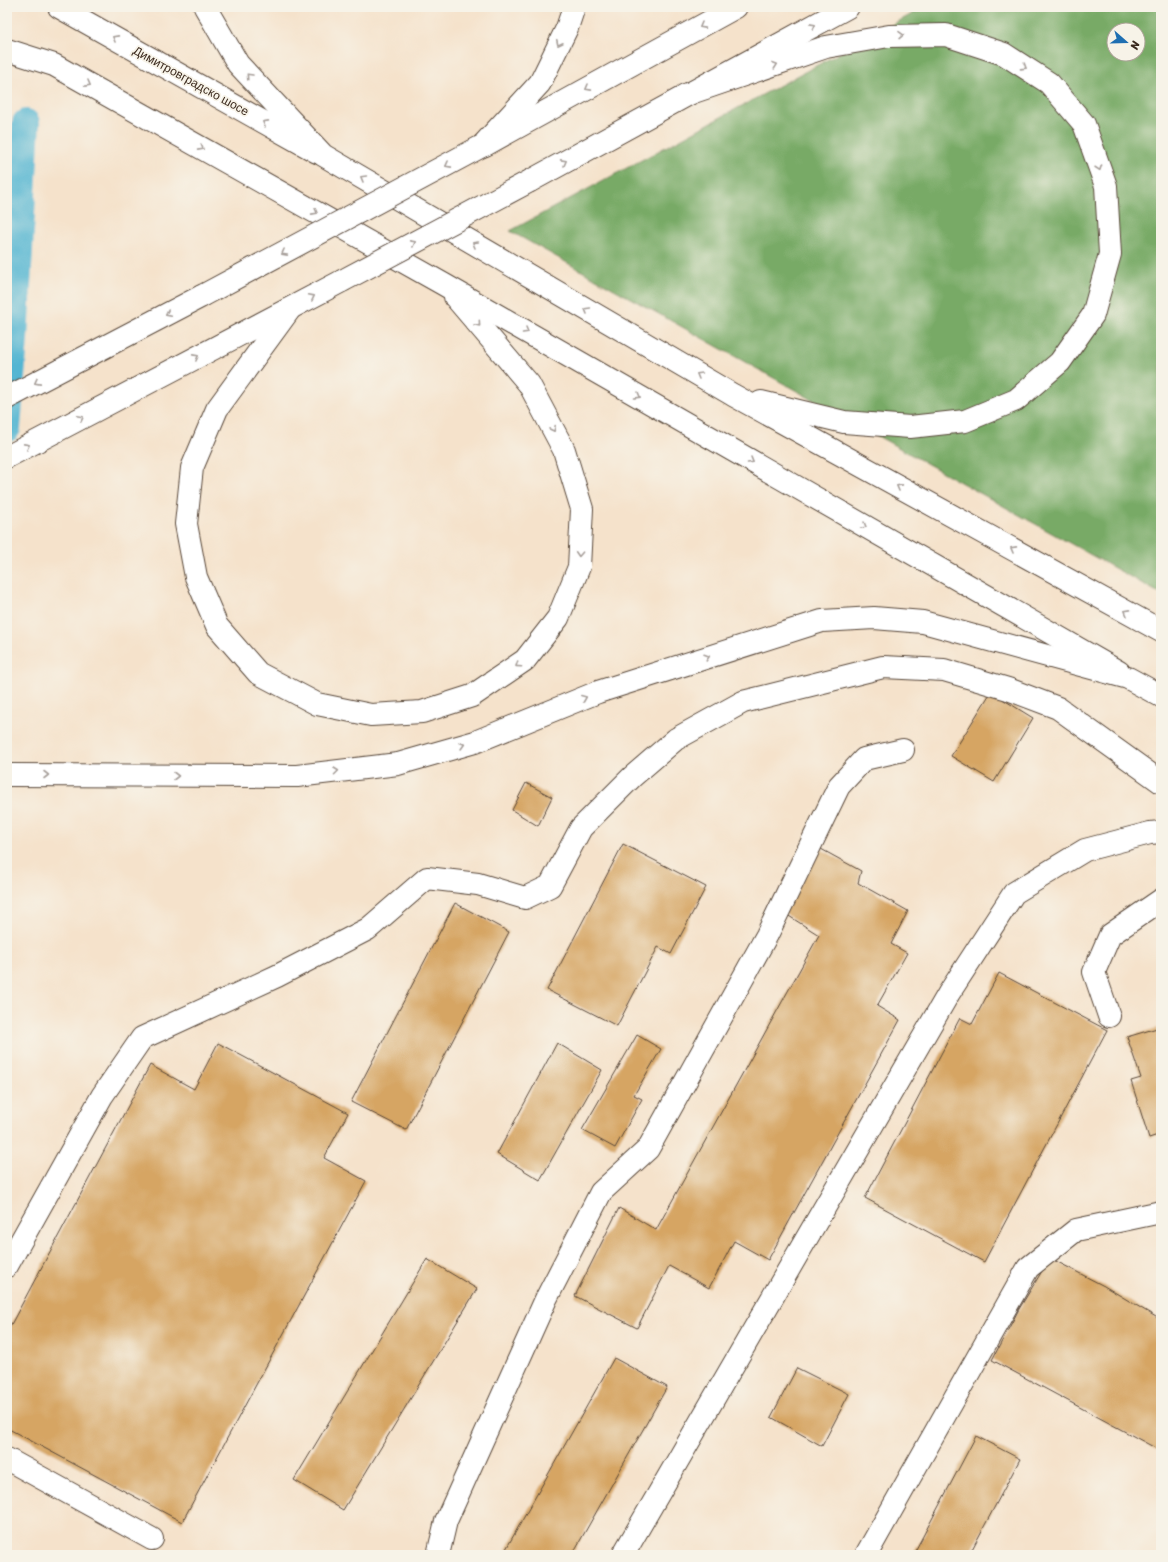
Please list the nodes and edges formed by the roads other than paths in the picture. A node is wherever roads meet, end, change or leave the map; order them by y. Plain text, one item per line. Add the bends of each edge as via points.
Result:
1 (59, 7) edge
2 (205, 7) edge
3 (574, 7) edge
4 (736, 7) edge
5 (848, 7) edge
6 (7, 38) edge
7 (7, 50) edge
8 (54, 65) junction
9 (685, 95) junction
10 (482, 146) junction
11 (323, 155) junction
12 (443, 284) junction
13 (290, 309) junction
14 (733, 395) junction
15 (7, 398) edge
16 (7, 457) edge
17 (1161, 631) edge
18 (1128, 678) junction
19 (1161, 696) edge
20 (903, 750) dead end
21 (7, 775) edge
22 (1161, 782) edge
23 (1161, 832) edge
24 (1161, 900) edge
25 (1109, 1016) dead end
26 (1161, 1212) edge
27 (7, 1266) edge
28 (7, 1459) edge
29 (152, 1539) dead end
30 (438, 1555) edge
31 (623, 1555) edge
32 (866, 1555) edge

11 -> 1 main road, Димитровградско шосе
11 -> 2 main road via 238,64
3 -> 10 main road via 540,83
4 -> 10 main road
9 -> 5 main road
6 - 8 main road
7 - 8 main road
8 -> 12 main road
13 -> 9 main road, bridge
9 -> 14 main road via 826,47 889,36 946,35 1004,54 1049,83 1084,124 1106,186 1110,254 1093,315 1060,362 1016,400 965,421 910,428 844,422
10 -> 15 main road, bridge
14 -> 11 main road, Димитровградско шосе
12 -> 13 main road via 529,384 564,450 582,508 579,567 558,618 525,660 472,696 422,712 372,715 317,704 258,673 216,626 196,577 186,524 192,468 217,409
12 -> 18 main road
16 -> 13 main road
17 -> 14 main road, Димитровградско шосе
18 - 19 main road
21 -> 18 main road via 297,776 398,764 475,742 598,692 822,621 874,618 923,622
20 - 30 main road via 864,759 839,786 767,935 648,1149 601,1192 546,1299 446,1521
22 - 27 main road via 1058,708 1008,689 944,670 883,667 743,702 676,739 632,777 581,828 550,886 525,898 478,884 427,878 368,929 277,976 142,1038 102,1096
23 - 31 main road via 1150,832 1085,850 1014,893 949,992
24 - 25 main road via 1110,935 1094,972
26 - 32 main road via 1076,1230 1028,1268
28 - 29 main road

